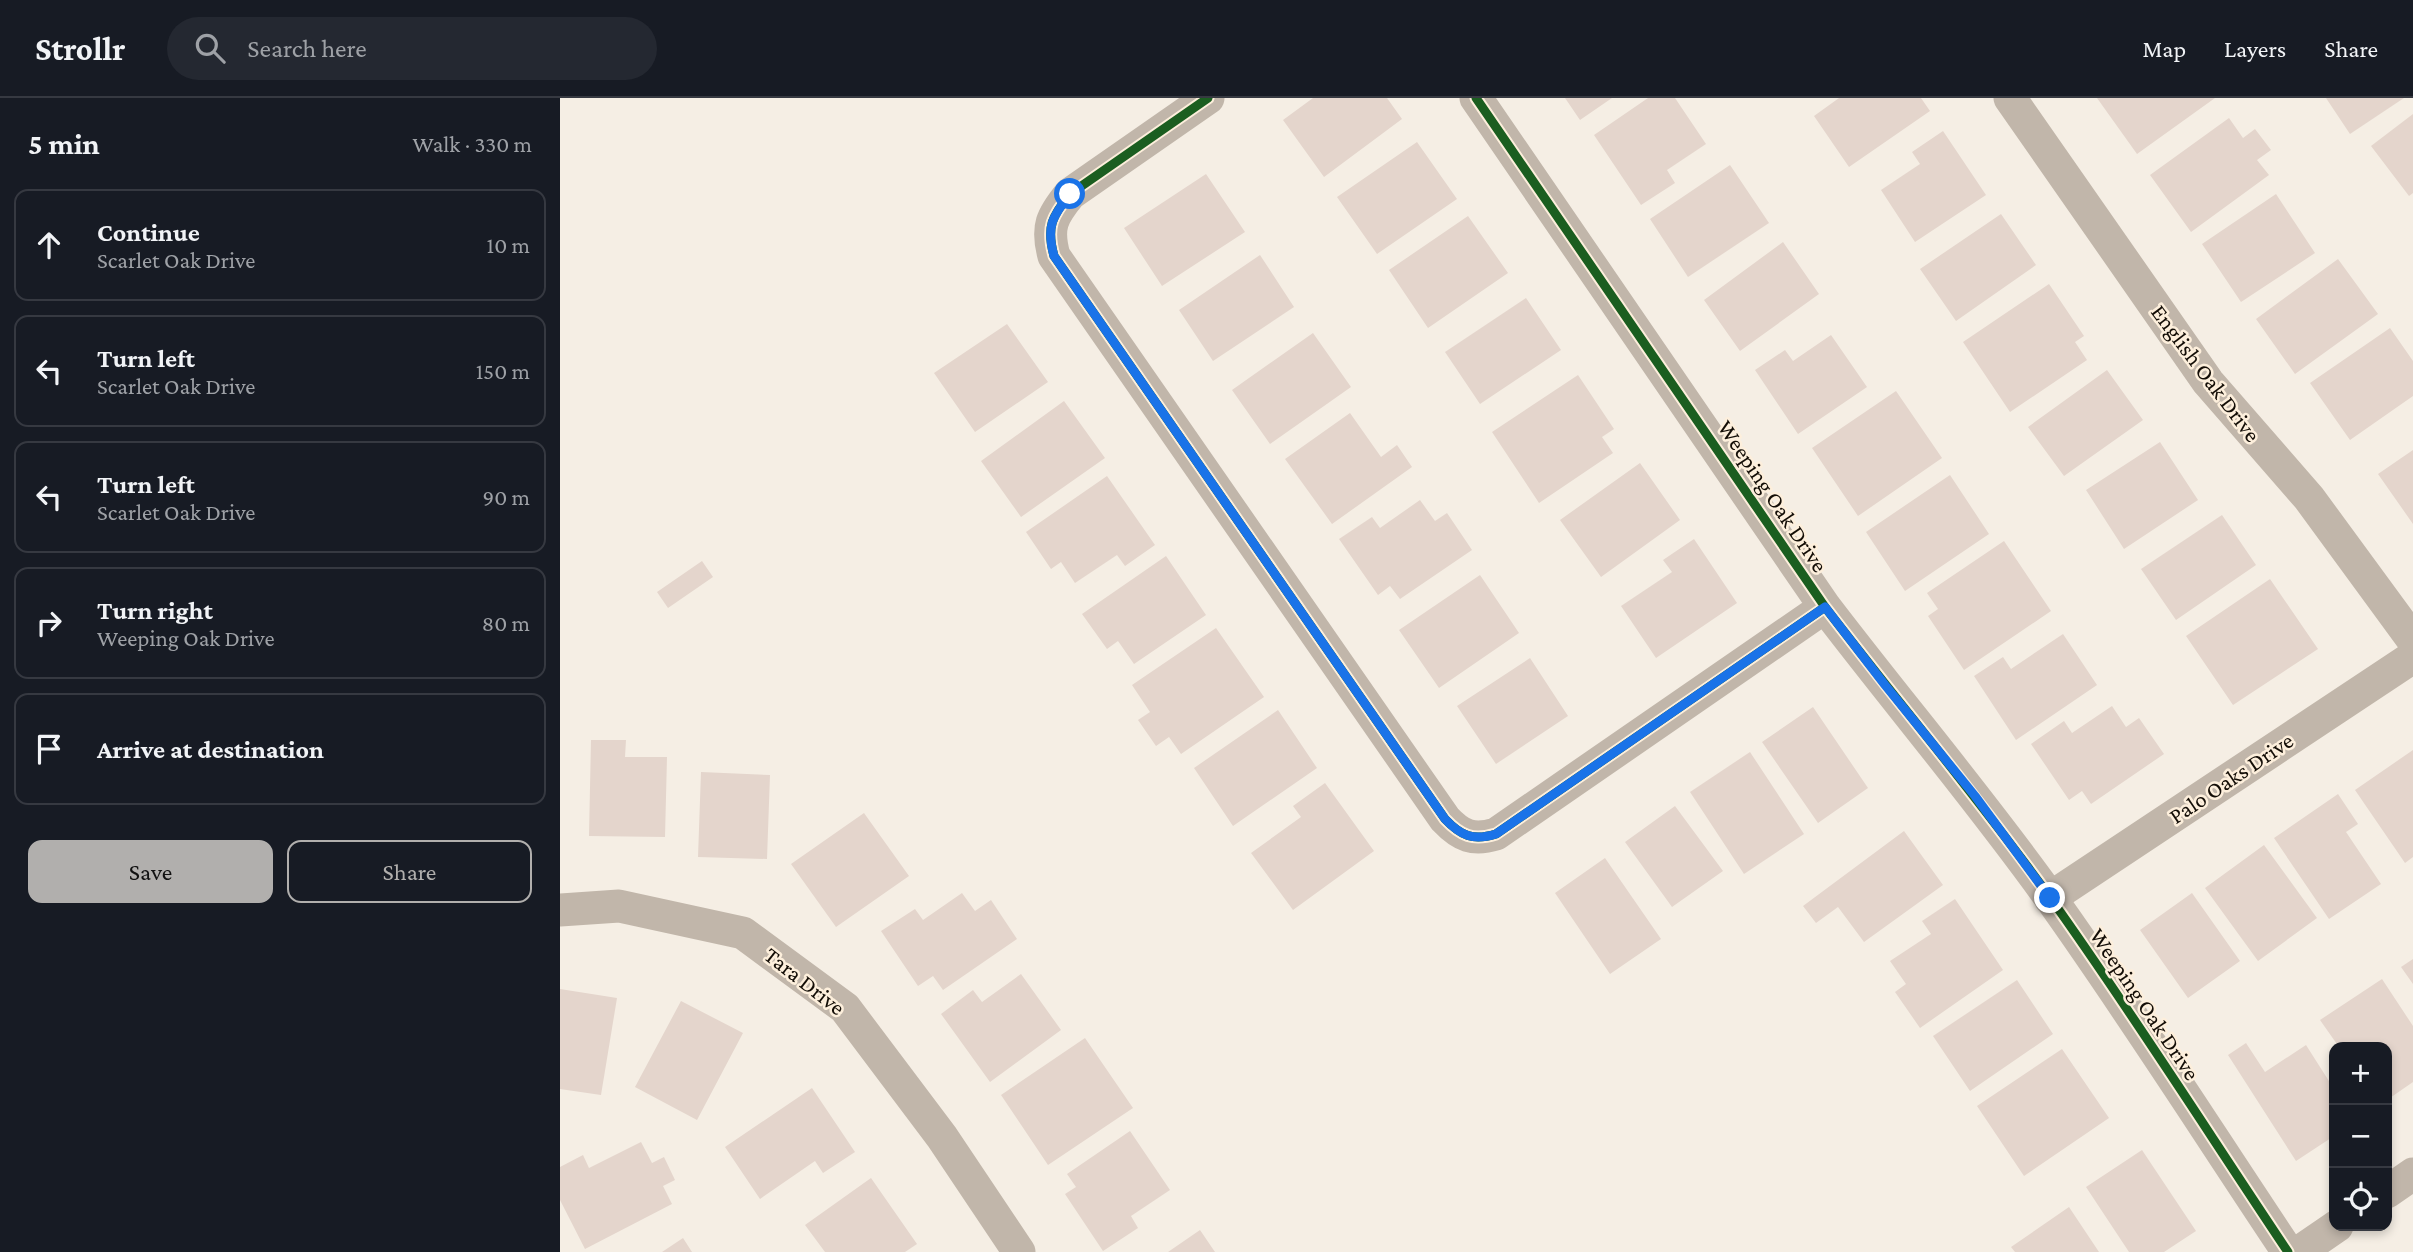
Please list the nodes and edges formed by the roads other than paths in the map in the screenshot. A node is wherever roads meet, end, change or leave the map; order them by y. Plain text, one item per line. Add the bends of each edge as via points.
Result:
1 (1208, 98) edge
2 (1476, 98) edge
3 (2010, 98) edge
4 (1825, 607) junction
5 (2413, 640) edge
6 (2413, 657) edge
7 (2050, 898) junction
8 (560, 910) edge
9 (2413, 1174) edge
10 (2392, 1189) edge
11 (2330, 1231) edge
12 (1019, 1252) edge
13 (2288, 1252) edge
14 (2299, 1252) edge

1 - 4 street via 1070,194 1051,222 1054,256 1457,831 1469,838 1496,834
2 - 4 street, Weeping Oak Drive
3 - 5 street, English Oak Drive via 2208,382 2309,498
4 - 7 street, Weeping Oak Drive
6 - 7 street, Palo Oaks Drive
7 - 13 street, Weeping Oak Drive
8 - 12 street, Tara Drive via 620,906 743,933 845,1008
9 - 10 street
11 - 14 street

